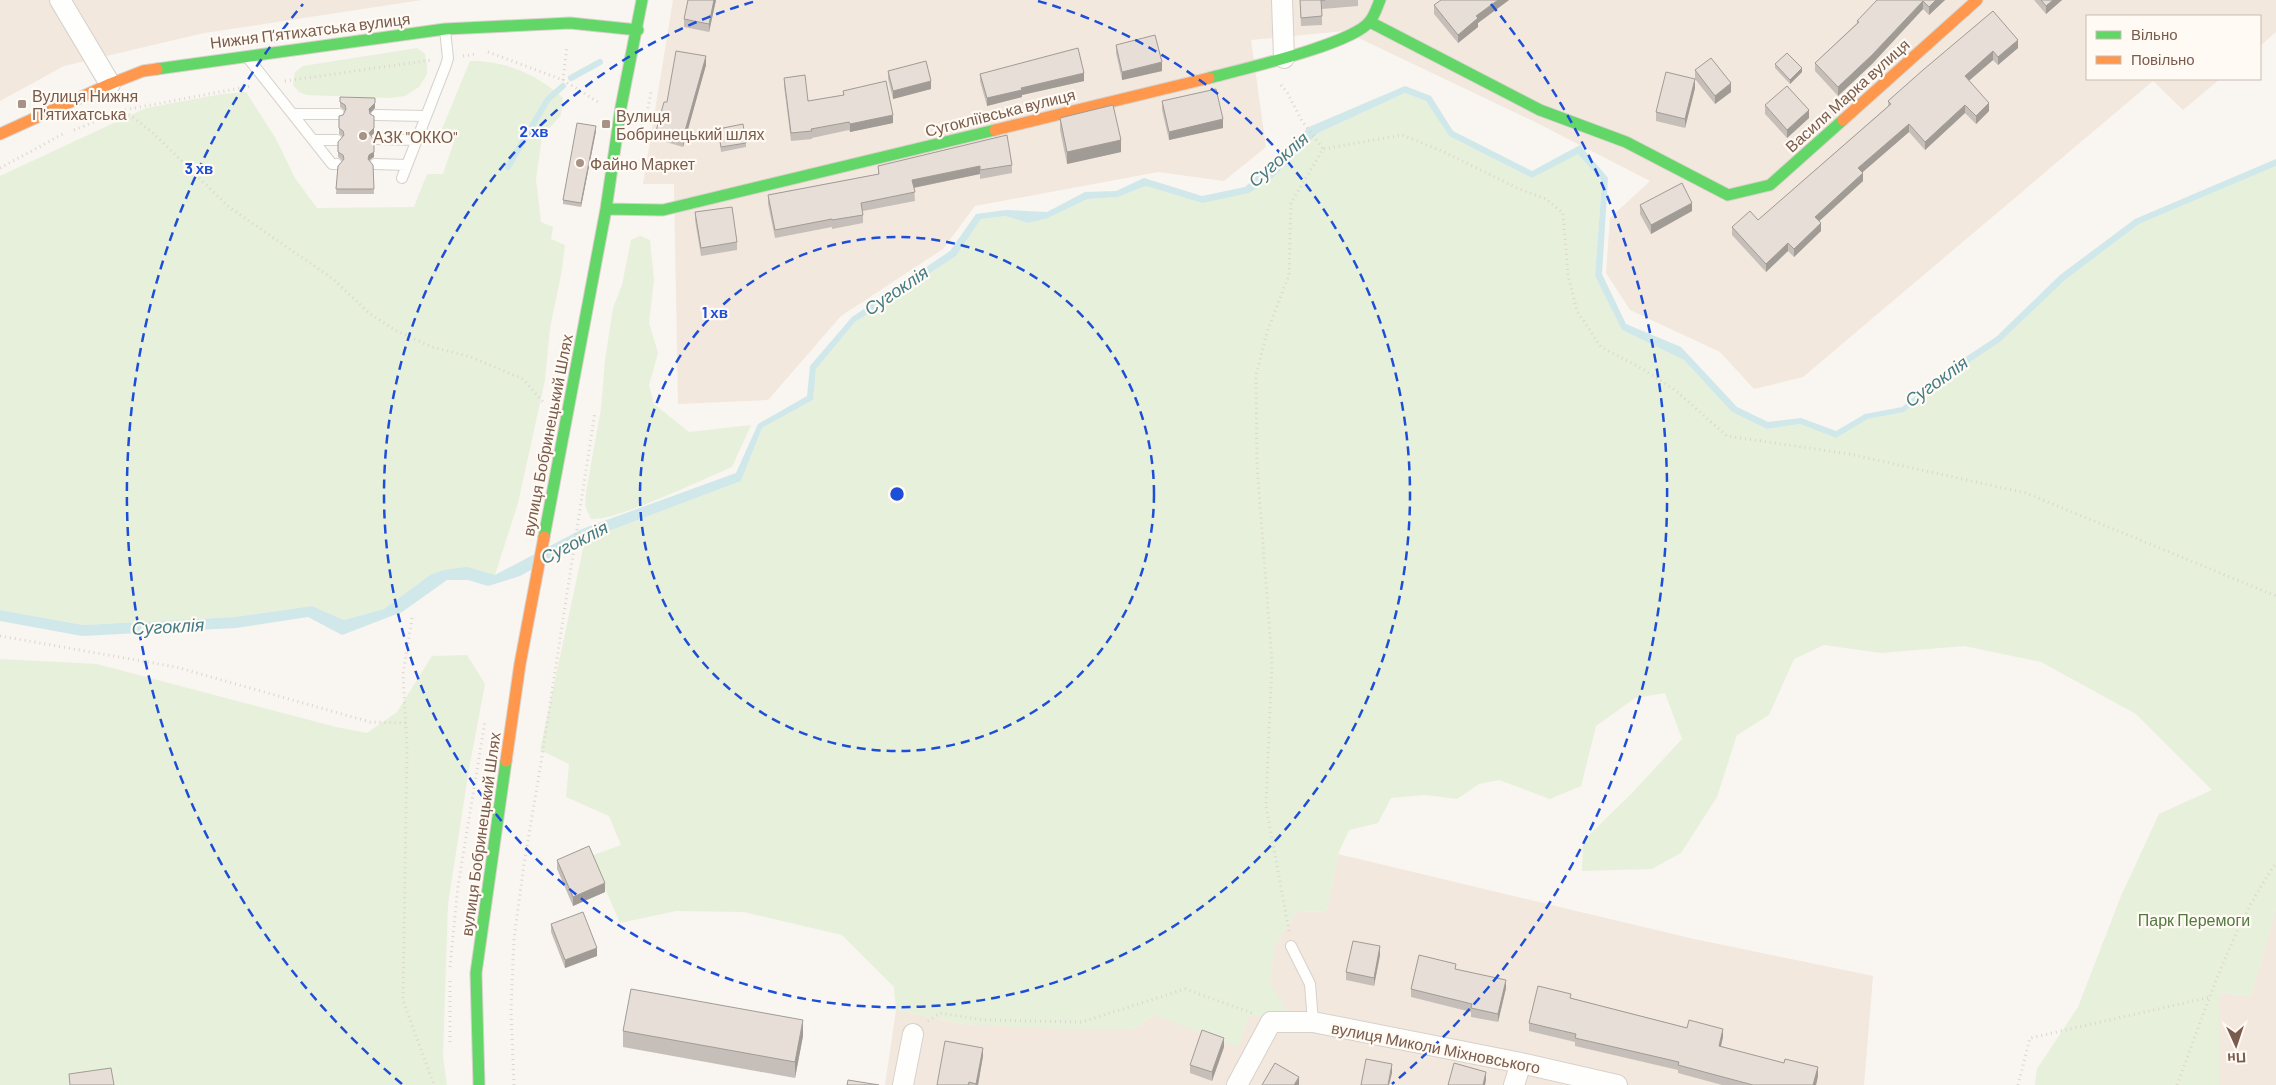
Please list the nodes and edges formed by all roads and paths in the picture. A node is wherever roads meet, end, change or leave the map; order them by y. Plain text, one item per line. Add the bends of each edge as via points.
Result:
1 (60, 0) edge
2 (642, 0) edge
3 (1282, 0) edge
4 (1380, 0) edge
5 (1977, 0) edge
6 (1370, 22) junction
7 (445, 29) junction
8 (638, 30) junction
9 (488, 52) dead end
10 (246, 55) junction
11 (1284, 58) junction
12 (1262, 65) junction
13 (110, 84) junction
14 (604, 105) dead end
15 (293, 114) junction
16 (339, 114) edge
17 (376, 115) edge
18 (425, 116) junction
19 (0, 134) edge
20 (376, 139) edge
21 (313, 140) junction
22 (337, 140) edge
23 (416, 140) junction
24 (1322, 149) junction
25 (336, 164) dead end
26 (374, 164) edge
27 (407, 165) junction
28 (0, 168) edge
29 (402, 178) dead end
30 (606, 209) junction
31 (564, 426) junction
32 (583, 490) dead end
33 (2276, 596) edge
34 (412, 618) dead end
35 (0, 636) edge
36 (406, 722) junction
37 (2276, 863) edge
38 (1291, 946) joint
39 (2211, 997) junction
40 (1271, 1022) junction
41 (1313, 1022) junction
42 (913, 1034) joint
43 (1520, 1062) junction
44 (434, 1085) edge
45 (479, 1085) edge
46 (514, 1085) edge
47 (903, 1085) edge
48 (1237, 1085) edge
49 (1514, 1085) edge
50 (1617, 1085) edge
51 (2018, 1085) edge
52 (2178, 1085) edge

1 - 13 street
2 - 8 street, вулиця Бобринецький Шлях
3 - 11 street
4 - 6 street
5 - 6 street, Василя Марка вулиця via 1770,185 1728,195 1626,142 1540,110
6 - 11 street, Сугокліївська вулиця via 1348,37
7 - 8 street, Нижня Пʼятихатська вулиця via 570,23
7 - 10 street, Нижня Пʼятихатська вулиця
7 - 18 lane via 448,58
8 - 30 street, вулиця Бобринецький Шлях via 621,108
9 - 14 path via 563,80
10 - 13 street, Нижня Пʼятихатська вулиця via 143,71
10 - 15 lane
11 - 12 street, Сугокліївська вулиця
12 - 24 path via 1288,92 1302,121
12 - 30 street, Сугокліївська вулиця via 663,210
13 - 19 street, Нижня Пʼятихатська вулиця
15 - 16 lane
15 - 21 lane
17 - 18 lane
18 - 23 lane
20 - 23 lane
21 - 22 lane
21 - 25 lane via 332,164
23 - 27 lane
24 - 33 path via 1402,135 1442,150 1546,199 1563,213 1568,275 1577,311 1601,347 1675,390 1727,436 1849,454 2026,493
24 - 38 path via 1291,203 1288,275 1267,332 1256,375 1257,465 1272,662 1266,806
26 - 27 lane
27 - 29 lane
28 - 31 path via 68,132 124,110 152,132 229,207 333,279 368,312 395,330 432,347 471,357 523,379
30 - 31 street, вулиця Бобринецький Шлях
31 - 45 street, вулиця Бобринецький Шлях via 520,664 476,973
32 - 46 path via 514,939 511,1009
34 - 36 path via 403,674
35 - 36 path via 176,668 370,722
36 - 44 path via 403,1000
37 - 39 path via 2258,889 2232,940
38 - 41 lane via 1310,984
39 - 51 path via 2030,1038
39 - 52 path
40 - 41 street, вулиця Миколи Міхновського
40 - 42 path via 1185,989 1082,1022 983,1020 940,1013
40 - 48 street
41 - 43 street, вулиця Миколи Міхновського
42 - 47 street
43 - 49 street
43 - 50 street, вулиця Миколи Міхновського

